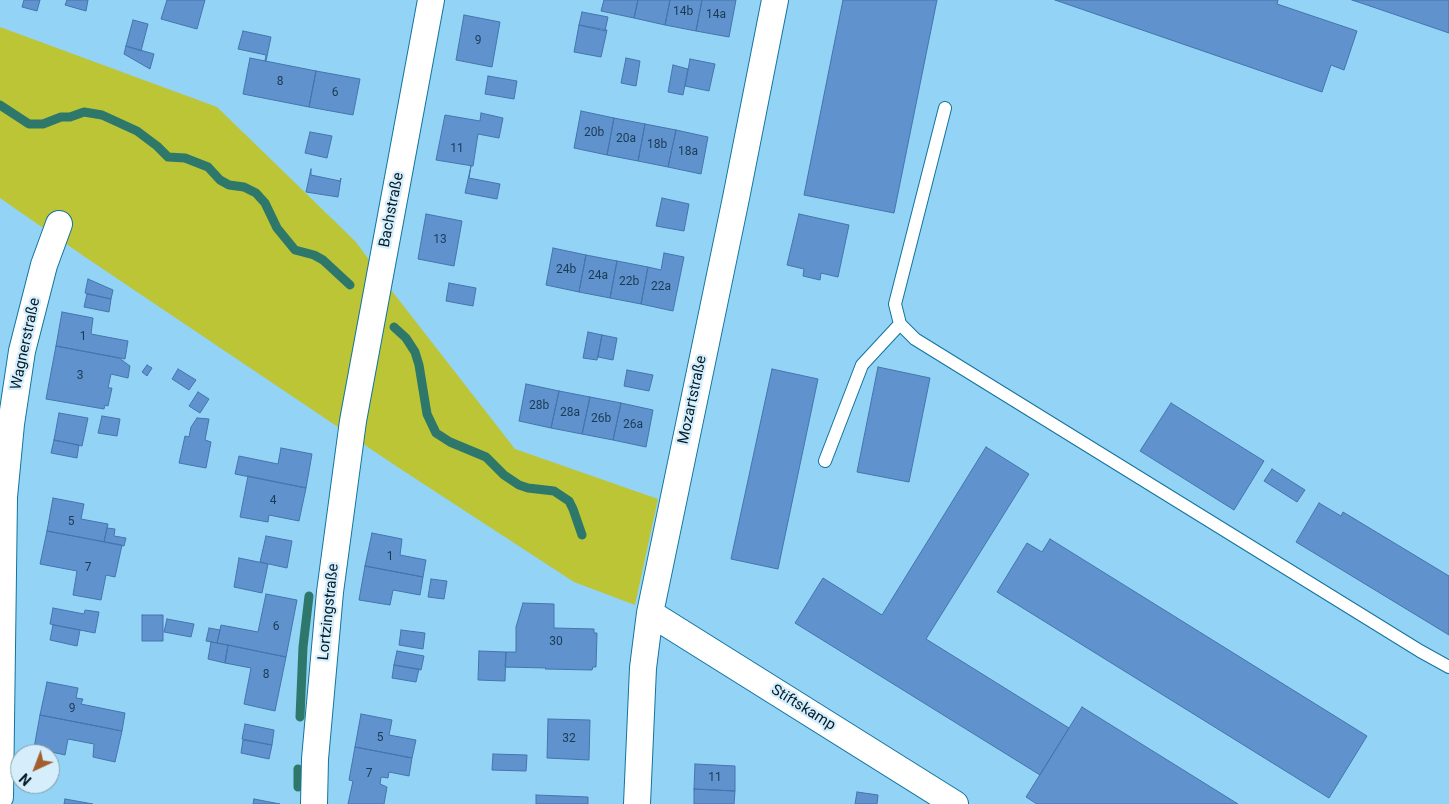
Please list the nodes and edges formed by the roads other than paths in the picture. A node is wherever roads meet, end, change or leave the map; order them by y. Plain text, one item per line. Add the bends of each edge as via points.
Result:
1 (431, 0) edge
2 (775, 0) edge
3 (945, 108) dead end
4 (59, 224) dead end
5 (900, 324) junction
6 (352, 421) joint
7 (825, 461) dead end
8 (650, 613) junction
9 (1449, 667) edge
10 (0, 797) edge
11 (314, 804) edge
12 (637, 804) edge
13 (955, 804) edge

1 - 6 street, Bachstraße
2 - 8 street, Mozartstraße
3 - 5 lane via 895,304
4 - 10 street, Wagnerstraße via 44,265 22,351 11,424 4,497
5 - 7 lane via 862,365
5 - 9 lane via 915,339
6 - 11 street, Lortzingstraße via 330,592 314,759
8 - 12 street, Mozartstraße via 643,668
8 - 13 street, Stiftskamp

